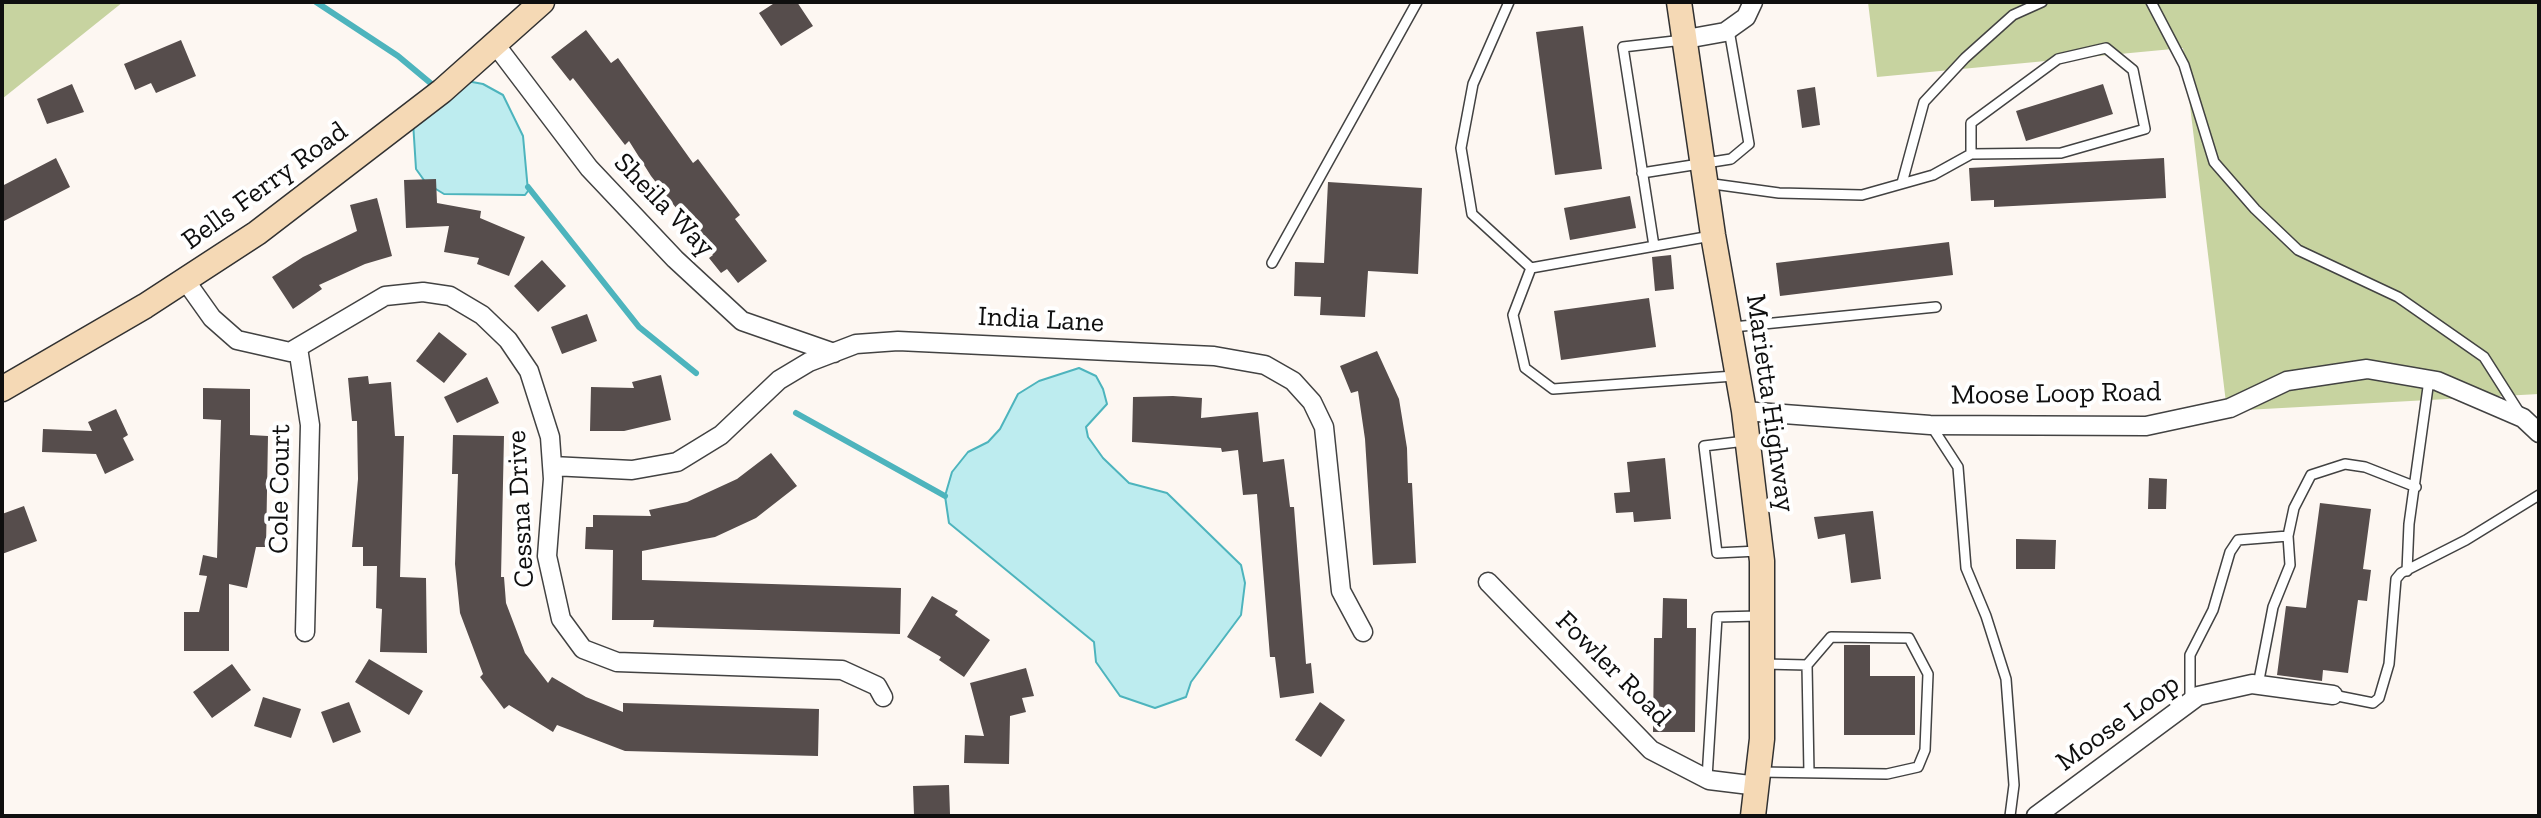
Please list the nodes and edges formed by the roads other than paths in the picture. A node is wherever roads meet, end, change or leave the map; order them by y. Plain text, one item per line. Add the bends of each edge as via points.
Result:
1 (542, 2) edge
2 (1417, 2) edge
3 (1509, 2) edge
4 (1679, 2) edge
5 (1753, 2) edge
6 (2042, 2) edge
7 (2151, 2) edge
8 (1729, 29) junction
9 (1686, 39) junction
10 (495, 44) junction
11 (1971, 154) junction
12 (1642, 173) junction
13 (1705, 174) junction
14 (1902, 183) junction
15 (1713, 235) junction
16 (1654, 246) junction
17 (1272, 263) dead end
18 (1531, 268) junction
19 (185, 280) junction
20 (1936, 307) dead end
21 (1729, 327) junction
22 (298, 348) junction
23 (834, 353) junction
24 (1738, 375) junction
25 (2429, 380) junction
26 (2, 389) edge
27 (1744, 411) junction
28 (2523, 418) junction
29 (1930, 425) junction
30 (2539, 433) edge
31 (1748, 441) junction
32 (552, 466) junction
33 (2416, 487) junction
34 (2539, 495) edge
35 (2288, 536) junction
36 (1761, 551) junction
37 (2407, 571) junction
38 (1488, 582) dead end
39 (1762, 615) junction
40 (305, 632) dead end
41 (1363, 632) dead end
42 (1763, 664) junction
43 (1807, 665) junction
44 (2258, 685) junction
45 (2333, 695) joint
46 (883, 697) dead end
47 (2190, 702) junction
48 (1809, 773) junction
49 (1707, 778) junction
50 (1758, 779) junction
51 (1753, 816) edge
52 (2010, 816) edge
53 (2036, 816) edge

1 - 10 main road, Bells Ferry Road
2 - 17 lane
3 - 18 lane via 1473,84 1461,148 1472,214
4 - 9 main road, Marietta Highway
5 - 8 street via 1746,17
6 - 14 lane via 2013,15 1924,102
7 - 28 lane via 2184,65 2214,162 2255,209 2298,250 2398,297 2484,357
8 - 9 street
8 - 13 lane via 1749,144
9 - 12 lane via 1623,47
9 - 13 main road, Marietta Highway
10 - 19 main road, Bells Ferry Road via 340,171
10 - 23 street, Sheila Way via 589,168 742,321
11 - 11 lane via 2061,153 2145,129 2133,70 2106,48 2058,59 1971,123
11 - 14 lane via 1933,175
12 - 13 lane
12 - 16 lane
13 - 14 lane via 1779,193 1862,195
13 - 15 main road, Marietta Highway
15 - 16 lane
15 - 21 main road, Marietta Highway
16 - 18 lane
18 - 24 lane via 1513,315 1525,368 1553,389
19 - 22 street via 212,318 237,340 264,349
19 - 26 main road, Bells Ferry Road
20 - 21 lane
21 - 24 main road, Marietta Highway
22 - 32 street, Cessna Drive via 385,296 450,296 482,315 529,371 550,437
22 - 40 street, Cole Court via 310,425
23 - 32 street, India Lane via 779,380 721,435 677,462 632,470
23 - 41 street, India Lane via 856,344 898,341 1214,356 1265,365 1293,381 1312,402 1324,427 1341,591
24 - 27 main road, Marietta Highway
25 - 28 street, Moose Loop Road
25 - 29 street, Moose Loop Road via 2367,369 2287,381 2230,408 2146,426
25 - 33 lane
27 - 29 street, Moose Loop Road
27 - 31 main road, Marietta Highway
28 - 30 street, Moose Loop Road
29 - 52 lane via 1958,467 1966,568 2006,679 2014,785
31 - 36 main road, Marietta Highway
31 - 36 lane via 1704,446 1717,553
32 - 46 street, Cessna Drive via 547,556 554,598 561,619 583,649 617,662 842,670 877,686
33 - 35 lane via 2365,467 2324,468 2302,489
33 - 37 lane
34 - 37 lane
35 - 44 lane via 2290,565 2273,607
35 - 47 lane via 2238,540 2230,552 2213,610 2190,655
36 - 39 main road, Marietta Highway
37 - 45 lane via 2396,579 2389,664 2379,698 2373,703
38 - 49 street, Fowler Road via 1651,750
39 - 42 main road, Marietta Highway
39 - 49 lane via 1717,617
42 - 43 lane
42 - 50 main road, Marietta Highway
43 - 48 lane
43 - 48 lane via 1831,637 1899,637 1909,638 1928,674 1925,750 1918,767 1887,774
44 - 45 street, Moose Loop
44 - 47 street, Moose Loop
47 - 53 street, Moose Loop
48 - 50 lane
49 - 50 street, Fowler Road
50 - 51 main road, Marietta Highway

